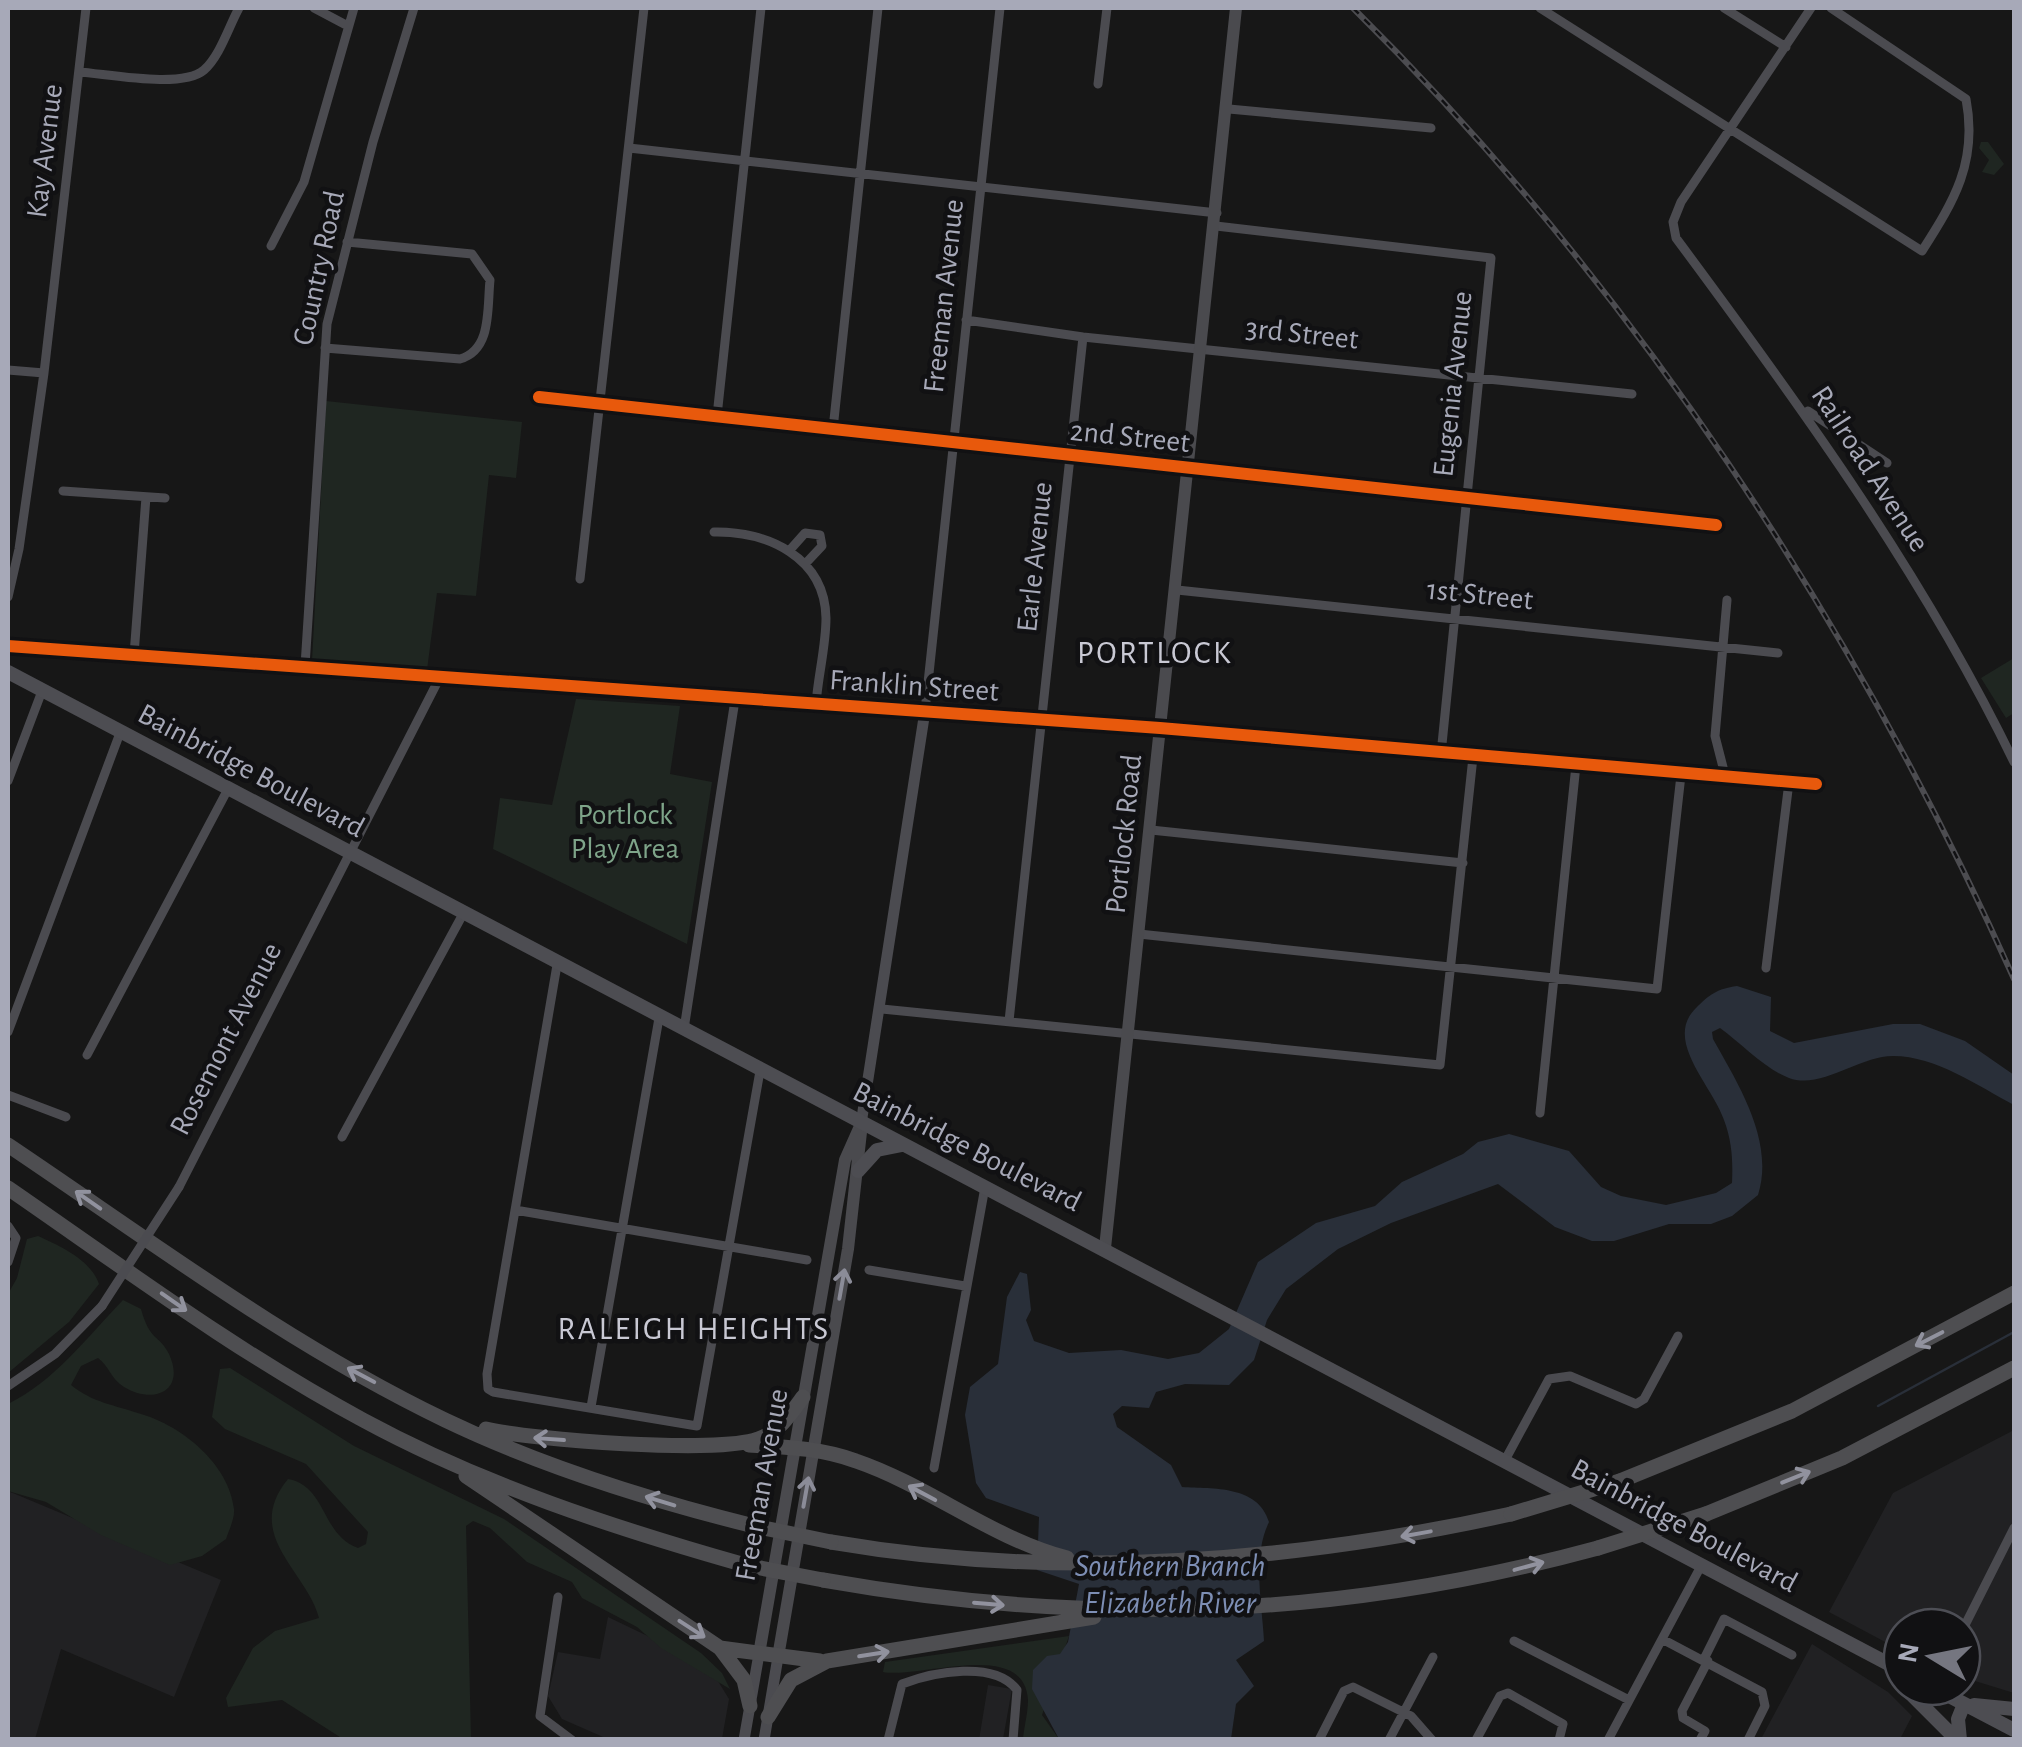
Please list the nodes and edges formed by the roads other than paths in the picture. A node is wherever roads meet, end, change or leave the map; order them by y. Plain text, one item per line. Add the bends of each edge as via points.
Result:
1 (86, 8) edge
2 (239, 8) edge
3 (314, 8) edge
4 (354, 8) edge
5 (414, 8) edge
6 (644, 8) edge
7 (761, 8) edge
8 (878, 8) edge
9 (1000, 8) edge
10 (1107, 8) edge
11 (1236, 8) edge
12 (1540, 8) edge
13 (1724, 8) edge
14 (1811, 8) edge
15 (1831, 8) edge
16 (348, 26) junction
17 (1786, 46) junction
18 (79, 72) junction
19 (1098, 84) dead end
20 (1229, 108) junction
21 (1431, 128) dead end
22 (1731, 129) junction
23 (629, 148) junction
24 (744, 162) junction
25 (859, 174) junction
26 (981, 186) junction
27 (1216, 220) junction
28 (347, 242) junction
29 (271, 246) dead end
30 (966, 320) junction
31 (1083, 337) junction
32 (325, 348) junction
33 (1200, 348) junction
34 (8, 370) edge
35 (44, 373) junction
36 (1479, 378) junction
37 (1632, 394) dead end
38 (539, 397) dead end
39 (600, 404) junction
40 (1802, 407) junction
41 (717, 416) junction
42 (834, 428) junction
43 (952, 442) junction
44 (1071, 456) junction
45 (1887, 462) dead end
46 (1188, 468) junction
47 (63, 490) dead end
48 (146, 497) junction
49 (1466, 497) junction
50 (166, 498) dead end
51 (1716, 525) dead end
52 (714, 532) dead end
53 (789, 551) junction
54 (806, 563) junction
55 (580, 579) dead end
56 (1177, 590) junction
57 (8, 597) edge
58 (1727, 600) dead end
59 (1453, 616) junction
60 (8, 646) edge
61 (1720, 648) junction
62 (1778, 653) dead end
63 (134, 655) junction
64 (305, 666) junction
65 (8, 672) edge
66 (440, 677) junction
67 (42, 691) junction
68 (734, 700) junction
69 (816, 704) junction
70 (925, 711) junction
71 (1042, 719) junction
72 (1160, 728) junction
73 (120, 733) junction
74 (1441, 754) junction
75 (1474, 758) junction
76 (2014, 762) edge
77 (1576, 764) junction
78 (1682, 775) junction
79 (1725, 775) junction
80 (8, 781) edge
81 (1789, 782) junction
82 (1816, 784) dead end
83 (228, 789) junction
84 (1151, 830) junction
85 (347, 853) junction
86 (1463, 863) junction
87 (463, 914) junction
88 (1139, 934) junction
89 (557, 965) junction
90 (1451, 966) junction
91 (1766, 968) dead end
92 (1554, 977) junction
93 (882, 1009) junction
94 (659, 1018) junction
95 (1009, 1021) junction
96 (8, 1032) edge
97 (684, 1032) junction
98 (1128, 1036) junction
99 (87, 1055) dead end
100 (760, 1070) junction
101 (8, 1094) edge
102 (1540, 1113) dead end
103 (66, 1118) dead end
104 (861, 1124) junction
105 (342, 1137) dead end
106 (8, 1145) edge
107 (902, 1146) junction
108 (858, 1171) junction
109 (8, 1188) edge
110 (984, 1188) junction
111 (515, 1210) junction
112 (8, 1226) edge
113 (621, 1227) junction
114 (730, 1244) junction
115 (1105, 1248) junction
116 (807, 1260) dead end
117 (8, 1262) edge
118 (870, 1270) dead end
119 (965, 1286) junction
120 (2014, 1293) edge
121 (1678, 1336) dead end
122 (2014, 1368) edge
123 (8, 1386) edge
124 (802, 1398) junction
125 (590, 1408) junction
126 (433, 1414) junction
127 (737, 1444) junction
128 (794, 1448) junction
129 (814, 1449) junction
130 (438, 1457) junction
131 (1504, 1462) junction
132 (934, 1468) dead end
133 (2014, 1528) edge
134 (1085, 1563) junction
135 (1701, 1566) junction
136 (558, 1597) dead end
137 (1974, 1607) edge
138 (1054, 1616) junction
139 (1662, 1639) junction
140 (1514, 1640) dead end
141 (720, 1648) junction
142 (1864, 1651) junction
143 (758, 1654) junction
144 (1792, 1655) dead end
145 (778, 1657) junction
146 (1433, 1657) dead end
147 (1706, 1660) junction
148 (1882, 1660) edge
149 (826, 1661) junction
150 (1882, 1667) edge
151 (1629, 1700) junction
152 (750, 1706) junction
153 (1982, 1706) edge
154 (1924, 1707) edge
155 (1963, 1707) edge
156 (1970, 1707) edge
157 (2014, 1709) edge
158 (1404, 1713) junction
159 (768, 1717) junction
160 (2014, 1730) edge
161 (572, 1740) edge
162 (744, 1740) edge
163 (764, 1740) edge
164 (888, 1740) edge
165 (1014, 1740) edge
166 (1318, 1740) edge
167 (1389, 1740) edge
168 (1432, 1740) edge
169 (1476, 1740) edge
170 (1559, 1740) edge
171 (1608, 1740) edge
172 (1700, 1740) edge
173 (1748, 1740) edge
174 (1958, 1740) edge

1 - 18 street, Kay Avenue
2 - 18 street via 208,66 192,76
3 - 16 street
4 - 16 street
5 - 28 street, Country Road
6 - 23 street
7 - 24 street
8 - 25 street
9 - 26 street, Freeman Avenue
10 - 19 street
11 - 20 main road, Portlock Road
12 - 22 street
13 - 17 street
14 - 17 street
15 - 22 street via 1966,100 1962,187 1922,251
16 - 29 street via 304,182
17 - 22 street
18 - 35 street, Kay Avenue
20 - 21 street
20 - 27 main road, Portlock Road
22 - 40 street, Railroad Avenue via 1676,213 1676,238
23 - 24 street
23 - 39 street
24 - 25 street
24 - 41 street
25 - 26 street
25 - 42 street
26 - 27 street
26 - 30 street, Freeman Avenue
27 - 33 main road, Portlock Road
27 - 36 street, Eugenia Avenue via 1491,258
28 - 32 street, Country Road
28 - 32 street via 472,254 490,280 484,341 460,360
30 - 31 street, 3rd Street
30 - 43 street, Freeman Avenue
31 - 33 street, 3rd Street
31 - 44 street, Earle Avenue
32 - 64 street, Country Road
33 - 36 street, 3rd Street
33 - 46 main road, Portlock Road
34 - 35 street
35 - 57 street, Kay Avenue
36 - 37 street, 3rd Street
36 - 49 street, Eugenia Avenue
38 - 39 street, 2nd Street
39 - 41 street, 2nd Street
39 - 55 street
40 - 45 street
40 - 76 street, Railroad Avenue via 1978,688
41 - 42 street, 2nd Street
42 - 43 street, 2nd Street
43 - 44 street, 2nd Street
43 - 70 street, Freeman Avenue
44 - 46 street, 2nd Street
44 - 71 street, Earle Avenue
46 - 49 street, 2nd Street
46 - 56 main road, Portlock Road
47 - 48 street
48 - 50 street
48 - 63 street
49 - 51 street, 2nd Street
49 - 59 street, Eugenia Avenue
52 - 53 street via 746,534
53 - 54 street
53 - 54 street via 804,533 820,535 822,546
54 - 69 street via 821,590 826,620
56 - 59 street, 1st Street
56 - 72 main road, Portlock Road
58 - 61 street
59 - 61 street, 1st Street
59 - 74 street, Eugenia Avenue
60 - 63 street, Franklin Street
61 - 62 street, 1st Street
61 - 79 street via 1716,736
63 - 64 street, Franklin Street
64 - 66 street, Franklin Street
65 - 67 main road, Bainbridge Boulevard
66 - 68 street, Franklin Street
66 - 85 street, Rosemont Avenue
67 - 73 main road, Bainbridge Boulevard
67 - 80 street
68 - 69 street, Franklin Street
68 - 97 street
69 - 70 street, Franklin Street
70 - 71 street, Franklin Street
70 - 93 street, Freeman Avenue
71 - 72 street, Franklin Street
71 - 95 street, Earle Avenue
72 - 74 street, Franklin Street
72 - 84 main road, Portlock Road
73 - 83 main road, Bainbridge Boulevard
73 - 96 street
74 - 75 street, Franklin Street
75 - 77 street, Franklin Street
75 - 86 street
77 - 78 street, Franklin Street
77 - 92 street
78 - 79 street, Franklin Street
78 - 92 street via 1657,988
79 - 81 street, Franklin Street
81 - 82 street, Franklin Street
81 - 91 street
83 - 85 main road, Bainbridge Boulevard
83 - 99 street
84 - 86 street
84 - 88 main road, Portlock Road
85 - 87 main road, Bainbridge Boulevard
85 - 123 street, Rosemont Avenue, bridge via 180,1187 102,1306 55,1354
86 - 90 street
87 - 89 main road, Bainbridge Boulevard
87 - 105 street
88 - 90 street
88 - 98 main road, Portlock Road
89 - 94 main road, Bainbridge Boulevard
89 - 111 street
90 - 92 street
90 - 98 street via 1440,1066
92 - 102 street
93 - 95 street
93 - 104 street, Freeman Avenue
94 - 97 main road, Bainbridge Boulevard
94 - 113 street
95 - 98 street
97 - 100 main road, Bainbridge Boulevard
98 - 115 main road, Portlock Road
100 - 104 main road, Bainbridge Boulevard
100 - 114 street
101 - 103 street
104 - 107 main road, Bainbridge Boulevard
104 - 108 main road, Freeman Avenue
104 - 124 main road, Freeman Avenue via 845,1160
126 -> 106 highway via 209,1285
107 - 108 main road via 877,1150
107 - 110 main road, Bainbridge Boulevard
129 -> 108 main road, Freeman Avenue
109 -> 130 highway via 274,1370
110 - 115 main road, Bainbridge Boulevard
110 - 119 street
111 - 113 street
111 - 125 street via 488,1388
112 - 117 street via 16,1238
113 - 114 street
113 - 125 street
114 - 116 street
114 - 125 street via 697,1426
115 - 131 main road, Bainbridge Boulevard
118 - 119 street
119 - 132 street
120 -> 134 highway, bridge via 1792,1411 1620,1481 1512,1514 1283,1553
121 - 131 street via 1636,1404 1570,1376 1549,1379
138 -> 122 highway, bridge via 1287,1606 1460,1583 1598,1548 1706,1514 1842,1458
124 - 127 highway via 779,1427
124 - 128 main road, Freeman Avenue
127 -> 126 highway via 541,1439
134 -> 126 highway, bridge via 906,1554 754,1526 603,1482
127 - 128 highway
128 - 129 highway
128 - 143 main road, Freeman Avenue
134 -> 129 highway via 1022,1543 881,1471
145 -> 129 main road, Freeman Avenue
130 -> 138 highway, bridge via 600,1520 745,1565
130 -> 141 highway
131 - 135 main road, Bainbridge Boulevard
133 - 137 street
135 - 139 street
135 - 142 main road, Bainbridge Boulevard
136 - 161 street via 540,1716
149 -> 138 highway
139 - 147 street
139 - 151 street
140 - 151 street
141 - 143 highway
141 - 152 highway via 744,1680
142 - 148 main road, Bainbridge Boulevard
142 - 150 main road
143 - 145 highway
143 - 152 street, Freeman Avenue
144 - 147 street via 1724,1620
145 - 149 highway
145 - 159 street, Freeman Avenue
146 - 158 street
147 - 172 street via 1682,1711 1705,1731
147 - 173 street via 1762,1692 1766,1706
149 - 159 highway via 791,1680
151 - 171 street
152 - 162 street, Freeman Avenue
153 - 157 main road
154 - 174 main road
155 - 174 main road
156 - 160 main road
158 - 166 street via 1353,1687 1344,1691
158 - 167 street
158 - 168 street
159 - 163 street, Freeman Avenue
164 - 165 street via 902,1684 985,1672 1018,1690
169 - 170 street via 1500,1696 1508,1694 1560,1722

